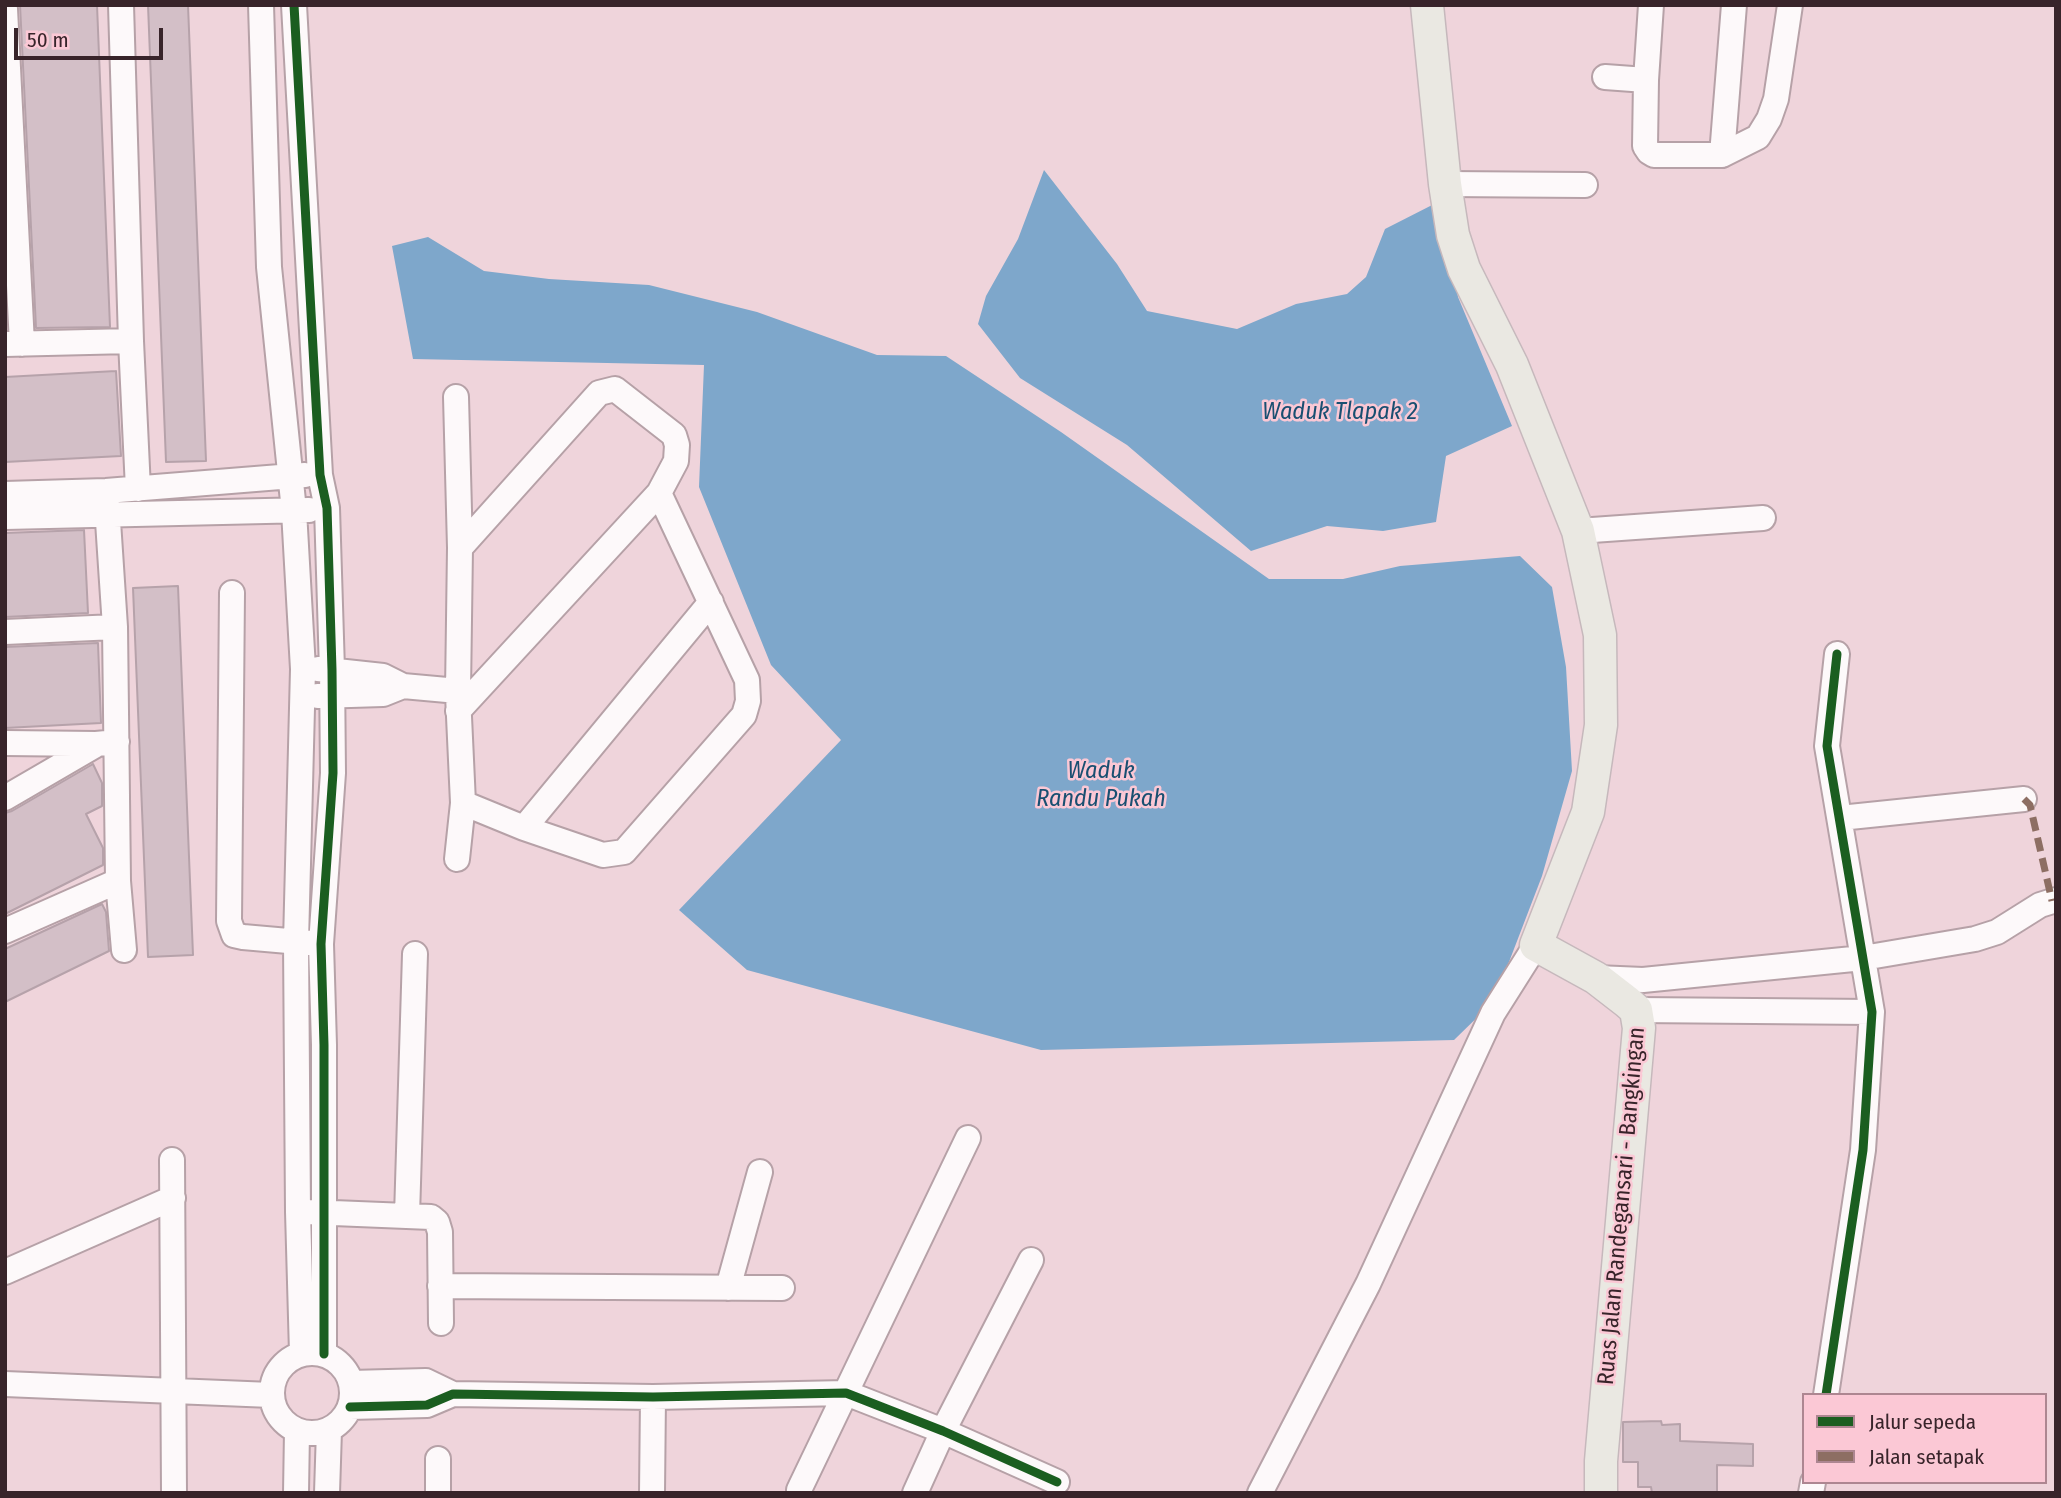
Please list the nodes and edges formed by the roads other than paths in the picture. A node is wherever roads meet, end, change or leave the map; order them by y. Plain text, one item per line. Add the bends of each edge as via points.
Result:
1 (121, 5) edge
2 (261, 5) edge
3 (294, 5) edge
4 (1427, 5) edge
5 (1651, 5) edge
6 (1734, 5) edge
7 (1790, 5) edge
8 (5, 9) edge
9 (1605, 77) dead end
10 (1646, 80) junction
11 (8, 122) edge
12 (1721, 155) junction
13 (1445, 184) junction
14 (1585, 186) dead end
15 (10, 228) edge
16 (131, 341) junction
17 (13, 344) edge
18 (456, 397) dead end
19 (289, 475) junction
20 (320, 475) junction
21 (138, 489) junction
22 (659, 493) junction
23 (5, 494) edge
24 (107, 503) junction
25 (327, 508) junction
26 (294, 511) junction
27 (5, 517) edge
28 (1763, 518) dead end
29 (1578, 531) junction
30 (460, 548) junction
31 (232, 593) dead end
32 (710, 602) junction
33 (115, 627) junction
34 (5, 632) edge
35 (1837, 654) dead end
36 (303, 669) junction
37 (332, 670) junction
38 (403, 686) junction
39 (303, 696) junction
40 (332, 696) junction
41 (458, 701) junction
42 (5, 743) edge
43 (107, 743) junction
44 (5, 798) edge
45 (2024, 799) dead end
46 (463, 803) junction
47 (1840, 818) junction
48 (524, 828) junction
49 (457, 859) dead end
50 (118, 881) junction
51 (2056, 900) edge
52 (5, 931) edge
53 (296, 942) junction
54 (321, 944) junction
55 (1536, 945) junction
56 (124, 950) dead end
57 (415, 954) dead end
58 (1863, 958) junction
59 (1596, 978) junction
60 (1636, 1010) junction
61 (1872, 1012) junction
62 (968, 1138) dead end
63 (173, 1160) dead end
64 (760, 1172) dead end
65 (173, 1198) junction
66 (298, 1212) junction
67 (324, 1212) junction
68 (407, 1216) junction
69 (1031, 1260) dead end
70 (5, 1272) edge
71 (440, 1286) junction
72 (728, 1288) junction
73 (782, 1288) dead end
74 (441, 1323) dead end
75 (313, 1353) junction
76 (5, 1384) edge
77 (174, 1392) junction
78 (846, 1393) junction
79 (1826, 1393) edge
80 (271, 1395) junction
81 (351, 1395) junction
82 (653, 1397) junction
83 (328, 1430) junction
84 (298, 1431) junction
85 (943, 1431) junction
86 (438, 1459) dead end
87 (1057, 1482) dead end
88 (799, 1490) dead end
89 (174, 1493) edge
90 (296, 1493) edge
91 (327, 1493) edge
92 (438, 1493) edge
93 (652, 1493) edge
94 (915, 1493) edge
95 (1260, 1493) edge
96 (1601, 1493) edge

1 - 16 street
2 - 19 street via 269,267
3 - 20 street
4 - 13 main road
5 - 10 street
6 - 12 street
7 - 12 street via 1769,119 1758,137
8 - 11 street
9 - 10 street
10 - 12 street via 1645,146 1649,152
11 - 15 street
13 - 14 street
13 - 29 main road via 1464,269 1512,365
15 - 17 street
16 - 17 street
16 - 21 street
18 - 30 street
19 - 20 street
19 - 21 street
19 - 26 street
20 - 25 street
21 - 24 street
22 - 30 street via 676,461 674,435 615,389 607,390 599,393
22 - 32 street
22 - 41 street
23 - 24 street
24 - 26 street
24 - 27 street
24 - 33 street
25 - 26 street
25 - 37 street
26 - 36 street
28 - 29 street
29 - 55 main road via 1600,635 1601,725 1588,812
30 - 41 street
31 - 53 street via 229,920 234,935
32 - 48 street
32 - 48 street via 747,680 744,715 624,852 603,855
33 - 34 street
33 - 43 street
35 - 47 street via 1828,746
36 - 37 street
36 - 39 street
37 - 38 street via 383,676
37 - 40 street
38 - 40 street via 383,694
38 - 41 street
39 - 40 street
39 - 53 street
40 - 54 street via 333,773
41 - 46 street
42 - 43 street
43 - 44 street
43 - 50 street
45 - 47 street
46 - 48 street
46 - 49 street
47 - 58 street
50 - 52 street
50 - 56 street
51 - 58 street via 1975,939
53 - 54 street
53 - 66 street
54 - 67 street
55 - 59 main road, Ruas Jalan Randegansari - Bangkingan
55 - 95 street via 1493,1013 1368,1284
57 - 68 street
58 - 59 street via 1643,980
58 - 61 street
59 - 60 main road, Ruas Jalan Randegansari - Bangkingan
60 - 61 street
60 - 96 main road, Ruas Jalan Randegansari - Bangkingan via 1639,1028
61 - 79 street via 1863,1150
62 - 78 street
63 - 65 street
64 - 72 street
65 - 70 street
65 - 77 street
66 - 67 street
66 - 75 street
67 - 68 street
67 - 75 street
68 - 71 street via 431,1217 437,1222
69 - 85 street
71 - 72 street
71 - 74 street
72 - 73 street
75 - 80 street via 286,1361 274,1376
75 - 81 street via 342,1366
76 - 77 street
77 - 80 street
77 - 89 street
78 - 82 street
78 - 85 street
78 - 88 street
80 - 84 street via 284,1423
81 - 82 street via 426,1381 453,1394
81 - 83 street via 343,1419
82 - 93 street
83 - 84 street
83 - 91 street
84 - 90 street
85 - 87 street
85 - 94 street
86 - 92 street

